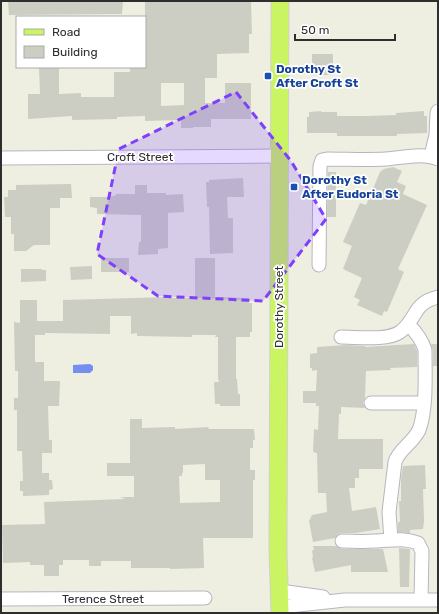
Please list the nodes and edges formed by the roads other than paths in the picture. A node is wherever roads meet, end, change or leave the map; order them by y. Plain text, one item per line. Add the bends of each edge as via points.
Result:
1 (280, 1) edge
2 (438, 111) edge
3 (279, 156) junction
4 (435, 157) edge
5 (1, 158) edge
6 (319, 265) dead end
7 (438, 297) edge
8 (408, 324) junction
9 (341, 337) dead end
10 (371, 403) dead end
11 (424, 403) junction
12 (391, 540) junction
13 (342, 541) dead end
14 (204, 598) dead end
15 (1, 599) edge
16 (421, 600) junction
17 (438, 600) edge
18 (280, 604) edge

1 - 3 main road, Dorothy Street
2 - 4 street
3 - 5 street, Croft Street
3 - 18 main road, Dorothy Street
4 - 6 street via 322,160
7 - 8 street via 419,306
8 - 9 street via 401,332 388,337
8 - 11 street via 424,345
10 - 11 street
11 - 12 street via 418,430 412,441 397,456 389,512
12 - 13 street
12 - 16 street via 409,539 418,543 422,551
14 - 15 street, Terence Street
16 - 17 street
16 - 18 street via 345,600

